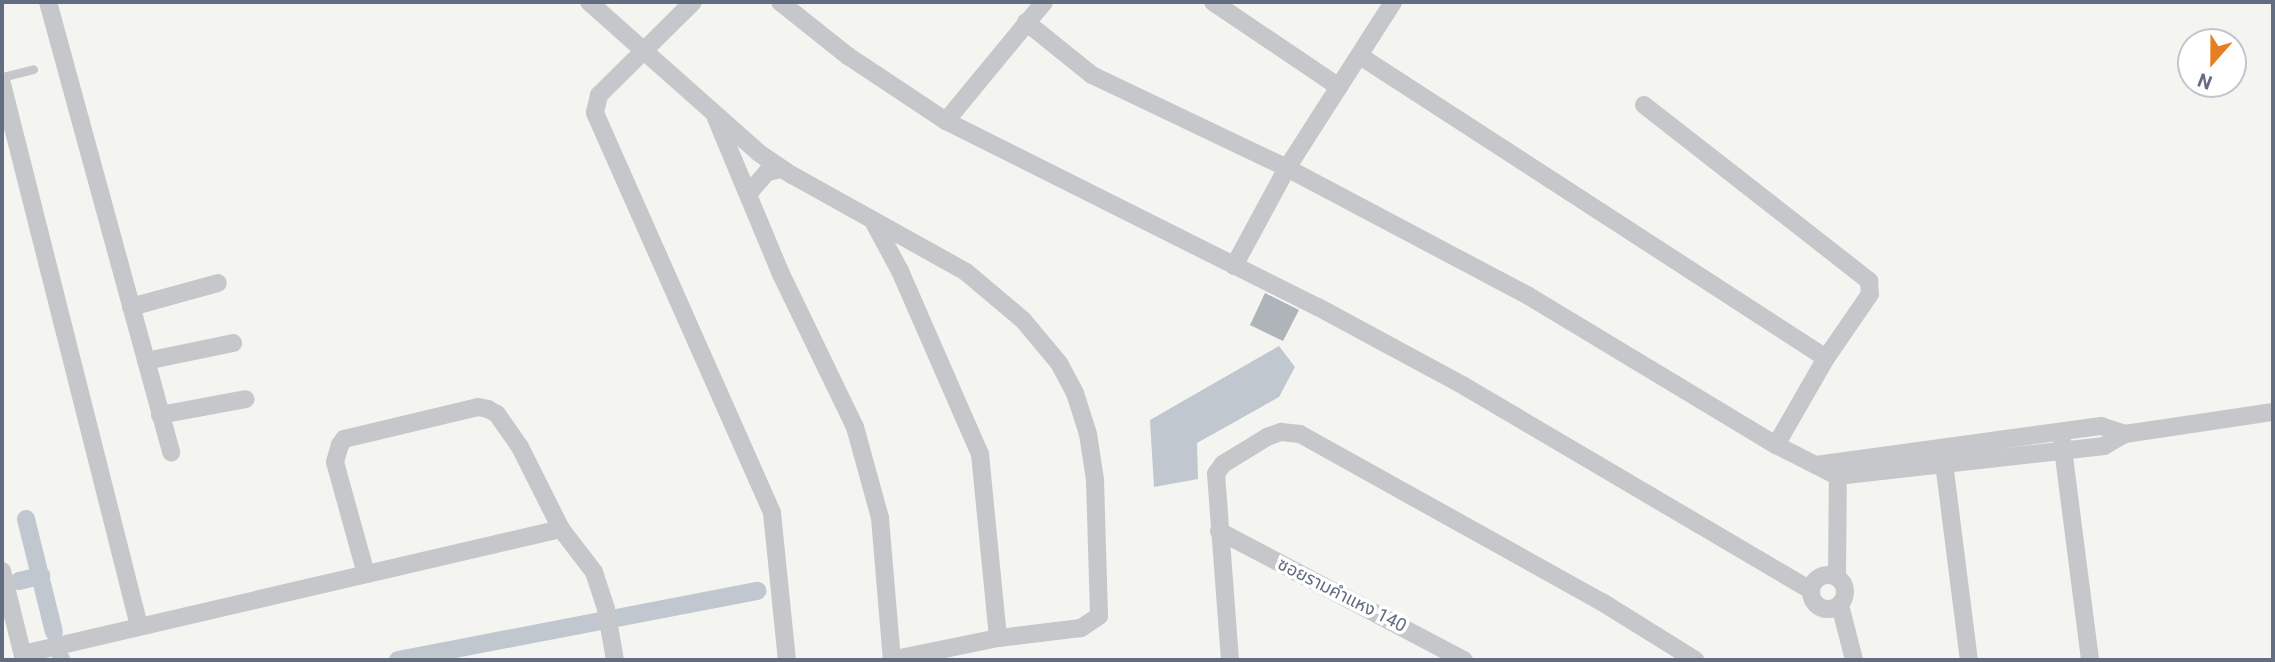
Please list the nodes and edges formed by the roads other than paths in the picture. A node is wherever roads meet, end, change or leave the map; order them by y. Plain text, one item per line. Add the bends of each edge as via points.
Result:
1 (48, 2) edge
2 (589, 2) edge
3 (693, 2) edge
4 (780, 2) edge
5 (1044, 2) edge
6 (1213, 2) edge
7 (1393, 2) edge
8 (1026, 22) junction
9 (645, 53) junction
10 (1360, 56) junction
11 (33, 69) dead end
12 (2, 77) edge
13 (2, 83) edge
14 (1339, 87) junction
15 (1644, 105) dead end
16 (714, 115) junction
17 (946, 121) junction
18 (1287, 168) junction
19 (782, 169) junction
20 (748, 194) junction
21 (873, 221) junction
22 (1234, 266) junction
23 (218, 283) dead end
24 (131, 307) junction
25 (233, 343) dead end
26 (1826, 358) junction
27 (146, 361) junction
28 (246, 400) dead end
29 (2273, 412) edge
30 (160, 415) junction
31 (2061, 431) junction
32 (2125, 434) junction
33 (1776, 445) junction
34 (2064, 451) junction
35 (171, 453) dead end
36 (1943, 458) junction
37 (1838, 469) junction
38 (561, 529) junction
39 (1219, 531) junction
40 (2, 571) edge
41 (366, 573) junction
42 (1837, 577) junction
43 (1811, 590) junction
44 (1840, 605) junction
45 (139, 626) junction
46 (998, 638) junction
47 (23, 657) edge
48 (615, 660) edge
49 (787, 660) edge
50 (892, 660) edge
51 (1230, 660) edge
52 (1464, 660) edge
53 (1695, 660) edge
54 (1854, 660) edge
55 (1969, 660) edge
56 (2090, 660) edge

1 - 24 street
2 - 9 street
3 - 9 street
4 - 17 street via 848,56
5 - 8 street
6 - 14 street
7 - 10 street
8 - 17 street
8 - 18 street via 1092,75
9 - 16 street
9 - 49 street via 599,95 596,113 772,513
10 - 14 street
10 - 26 street
11 - 12 lane
13 - 45 street
14 - 18 street
15 - 26 street via 1869,281 1870,294
16 - 19 street
16 - 20 street
17 - 22 street
18 - 22 street
18 - 33 street via 1527,296
19 - 20 street via 767,172
19 - 21 street
20 - 50 street via 855,428 880,518
21 - 46 street via 900,271 980,454
21 - 46 street via 966,272 1023,320 1059,363 1088,434 1099,523 1099,616 1081,628
22 - 43 street via 1464,386
23 - 24 street
24 - 27 street
25 - 27 street
26 - 33 street
27 - 30 street
28 - 30 street
29 - 32 street
30 - 35 street
31 - 32 street via 2101,426
31 - 34 street
31 - 36 street
32 - 34 street via 2104,446
33 - 37 street via 1816,465
34 - 36 street
34 - 56 street
36 - 37 street
36 - 55 street
37 - 42 street
38 - 41 street
38 - 41 street via 498,414 478,407 344,439 335,462
38 - 48 street via 594,572
39 - 51 street
39 - 52 street, ซอยรามคำแหง 140
39 - 53 street via 1215,482 1219,468 1267,437 1281,432 1300,434 1602,601
40 - 47 street
41 - 45 street
42 - 43 street via 1820,576
42 - 44 street via 1846,593
43 - 44 street via 1814,602 1823,609
44 - 54 street
45 - 47 street
46 - 50 street

